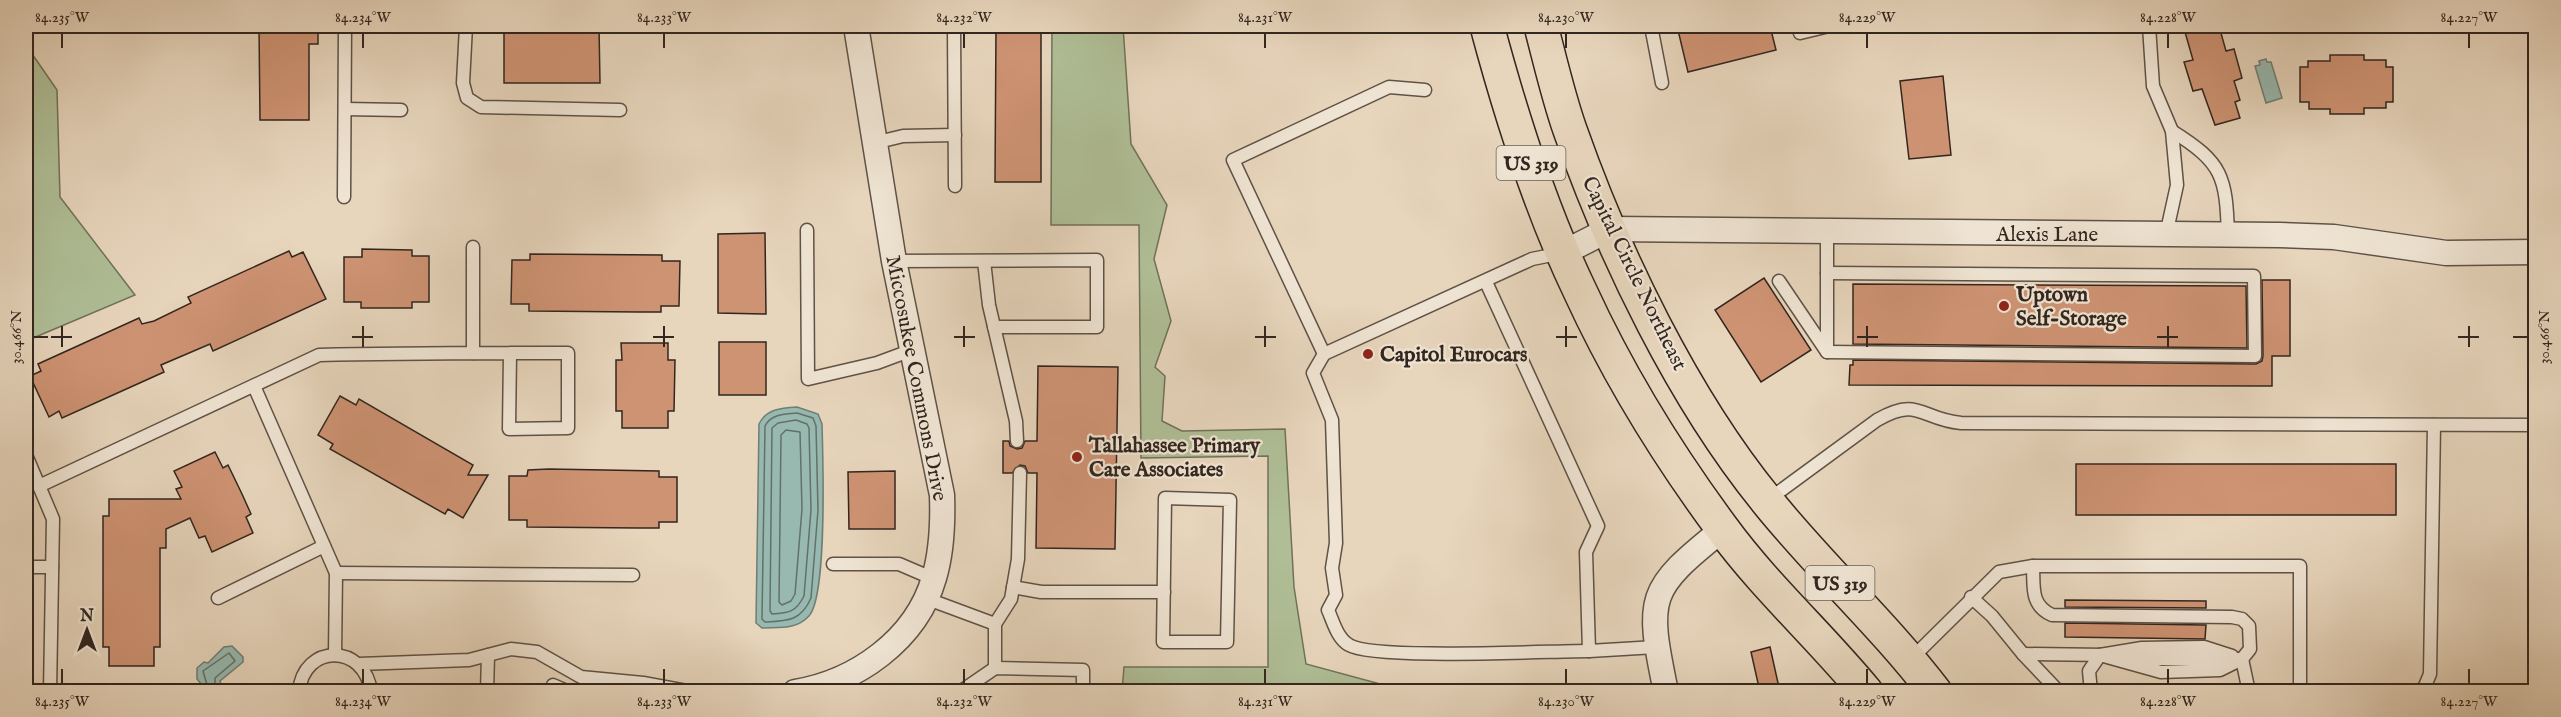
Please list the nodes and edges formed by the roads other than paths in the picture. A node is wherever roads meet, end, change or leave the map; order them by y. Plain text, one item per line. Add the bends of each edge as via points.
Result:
1 (345, 26) edge
2 (466, 26) edge
3 (856, 26) edge
4 (954, 26) edge
5 (1487, 26) edge
6 (1540, 26) edge
7 (1651, 26) edge
8 (1798, 26) edge
9 (1829, 26) edge
10 (2149, 26) edge
11 (1662, 83) dead end
12 (1425, 90) dead end
13 (345, 110) junction
14 (401, 110) dead end
15 (620, 110) dead end
16 (2172, 131) junction
17 (955, 135) junction
18 (874, 143) junction
19 (955, 186) dead end
20 (344, 197) dead end
21 (1610, 229) junction
22 (807, 230) dead end
23 (1827, 233) junction
24 (2166, 234) junction
25 (2228, 235) junction
26 (473, 247) dead end
27 (2535, 252) edge
28 (1563, 253) junction
29 (894, 261) junction
30 (984, 261) junction
31 (1827, 273) junction
32 (1779, 281) dead end
33 (1486, 282) junction
34 (994, 327) junction
35 (912, 350) junction
36 (1827, 352) junction
37 (472, 353) junction
38 (510, 353) junction
39 (1324, 354) junction
40 (254, 386) junction
41 (2433, 425) junction
42 (2535, 425) edge
43 (1017, 441) dead end
44 (26, 455) edge
45 (1020, 473) dead end
46 (39, 486) junction
47 (1767, 501) junction
48 (1723, 529) junction
49 (324, 546) junction
50 (833, 564) dead end
51 (2033, 566) junction
52 (26, 567) edge
53 (52, 567) junction
54 (336, 573) junction
55 (633, 574) dead end
56 (1013, 587) junction
57 (930, 589) junction
58 (1164, 592) junction
59 (1971, 597) junction
60 (218, 598) dead end
61 (995, 624) junction
62 (1656, 647) junction
63 (1589, 651) junction
64 (2023, 654) junction
65 (335, 655) junction
66 (488, 655) junction
67 (2100, 655) junction
68 (2242, 659) junction
69 (1909, 661) junction
70 (359, 664) junction
71 (994, 668) junction
72 (553, 685) dead end
73 (1862, 690) edge
74 (50, 692) edge
75 (299, 692) edge
76 (371, 692) edge
77 (487, 692) edge
78 (570, 692) edge
79 (692, 692) edge
80 (795, 692) edge
81 (960, 692) edge
82 (1083, 692) edge
83 (1665, 692) edge
84 (1935, 692) edge
85 (2059, 692) edge
86 (2091, 692) edge
87 (2249, 692) edge
88 (2300, 692) edge
89 (2419, 692) edge

1 - 13 lane
2 - 15 lane via 463,83 467,98 481,107
3 - 18 street, Miccosukee Commons Drive
4 - 17 lane
5 - 28 main road, US 319 via 1505,92
6 - 21 main road, Capital Circle Northeast / US 319 via 1569,130
7 - 11 lane
8 - 9 lane via 1800,33
10 - 16 lane via 2153,86
12 - 39 lane via 1389,87 1233,160
13 - 14 lane
13 - 20 lane
16 - 24 lane via 2177,185
16 - 25 lane via 2202,150 2217,168 2224,183
17 - 18 lane via 903,136
17 - 19 lane
18 - 29 street, Miccosukee Commons Drive
21 - 23 street, Alexis Lane
21 - 28 street, Alexis Lane
21 - 47 main road, Capital Circle Northeast / US 319 via 1653,321 1706,415
22 - 35 lane via 808,379 877,363
23 - 24 street, Alexis Lane
23 - 31 lane
24 - 25 street, Alexis Lane
25 - 27 street, Alexis Lane via 2334,237 2446,253
26 - 37 lane
28 - 33 lane via 1532,259
28 - 48 main road, US 319 via 1607,345 1656,430
29 - 30 lane
29 - 35 street, Miccosukee Commons Drive
30 - 34 lane
30 - 34 lane via 1096,260 1097,327
31 - 36 lane
31 - 36 lane via 2254,276 2255,356
32 - 36 lane
33 - 39 lane
33 - 63 lane via 1598,526 1586,552
34 - 43 lane
35 - 57 street, Miccosukee Commons Drive via 942,495 943,526
37 - 38 lane
37 - 40 lane via 319,355
38 - 38 lane via 509,429 568,428 568,353
39 - 63 lane via 1313,374 1332,420 1336,543 1332,568 1336,595 1328,610 1349,645 1385,652
40 - 46 lane
40 - 49 lane
41 - 42 lane
41 - 47 lane via 1960,423 1903,408 1877,420
41 - 89 lane via 2430,674
44 - 46 lane
45 - 56 lane via 1018,559
46 - 53 lane via 53,519
47 - 48 main road
47 - 69 main road, Capital Circle Northeast / US 319
48 - 62 street via 1677,567 1660,589 1654,614
48 - 73 main road, US 319
49 - 54 lane
49 - 60 lane
50 - 57 lane via 898,564
51 - 59 lane via 1999,572
51 - 68 lane via 2034,598 2040,610 2052,615 2232,616 2249,626 2250,649
51 - 88 lane via 2300,566
52 - 53 lane
53 - 74 lane
54 - 55 lane
54 - 65 lane
56 - 58 lane via 1041,592
56 - 61 lane via 1011,599
57 - 61 lane
57 - 80 street, Miccosukee Commons Drive via 905,629 881,654 857,672 822,687
58 - 58 lane via 1165,498 1230,500 1227,642 1163,642
59 - 64 lane via 1992,615
59 - 69 lane
61 - 71 lane
62 - 63 lane
62 - 83 street
64 - 67 lane
64 - 85 lane
65 - 70 lane
65 - 75 lane via 317,659 307,667
66 - 70 lane via 469,660
66 - 77 lane
66 - 79 lane via 511,649 537,652 581,677 644,682
67 - 68 lane via 2142,648 2204,647
67 - 68 lane via 2161,672 2220,670
67 - 86 lane via 2089,671
68 - 87 lane
69 - 84 main road, Capital Circle Northeast / US 319
70 - 76 lane via 370,680
71 - 81 lane
71 - 82 lane via 1083,670
72 - 78 lane

